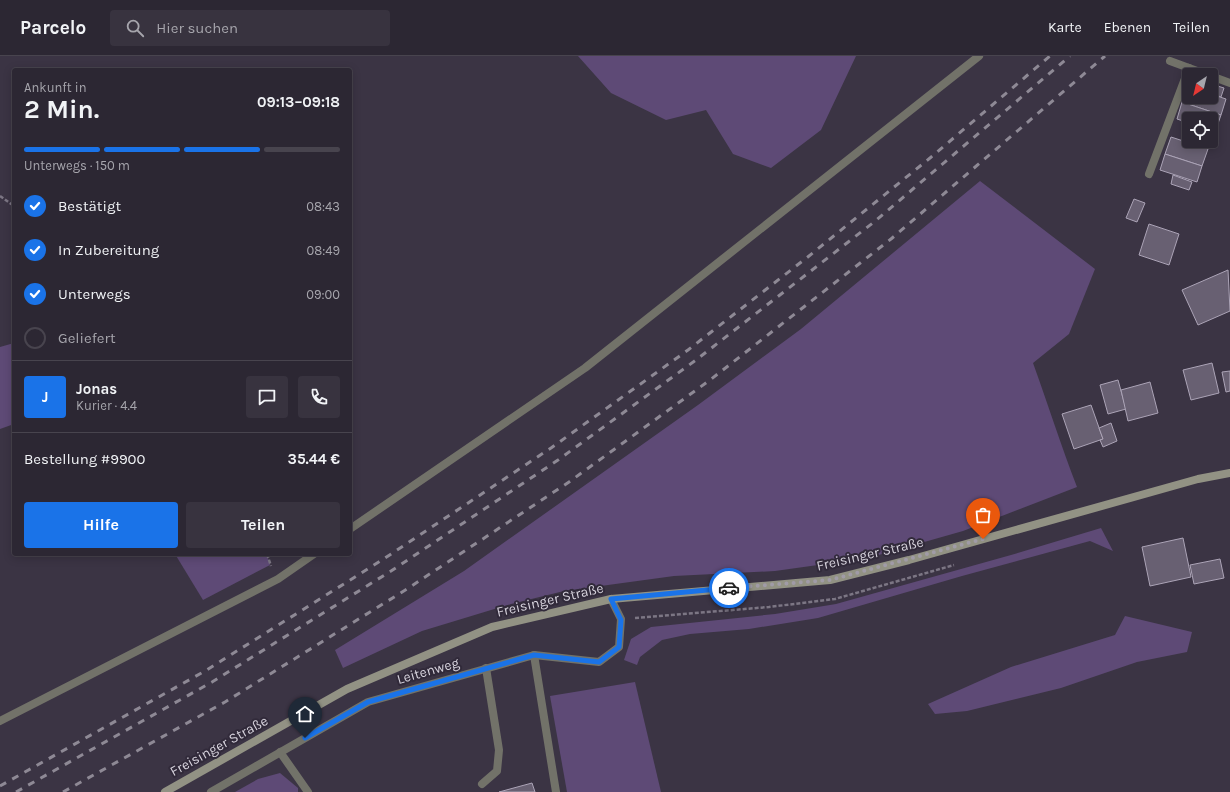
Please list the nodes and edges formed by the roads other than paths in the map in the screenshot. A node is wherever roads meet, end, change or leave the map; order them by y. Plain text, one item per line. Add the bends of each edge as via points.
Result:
1 (979, 56) edge
2 (1170, 61) dead end
3 (1189, 68) edge
4 (1218, 79) edge
5 (1230, 83) edge
6 (1182, 87) edge
7 (1149, 174) dead end
8 (1230, 473) edge
9 (352, 528) edge
10 (311, 556) edge
11 (611, 599) junction
12 (534, 655) junction
13 (486, 668) junction
14 (0, 721) edge
15 (280, 752) junction
16 (482, 784) dead end
17 (164, 792) edge
18 (211, 792) edge
19 (308, 792) edge
20 (556, 792) edge

1 - 9 street via 585,368
2 - 3 street
4 - 5 street
6 - 7 street
8 - 11 main road, Freisinger Straße via 1198,479 830,580
10 - 14 street via 278,579
11 - 12 street, Leitenweg via 621,620 619,647 599,662
11 - 17 main road, Freisinger Straße via 492,627 346,689
12 - 13 street, Leitenweg
12 - 20 street
13 - 15 street, Leitenweg via 368,702
13 - 16 street via 499,750 497,771
15 - 18 street, Leitenweg
15 - 19 street

